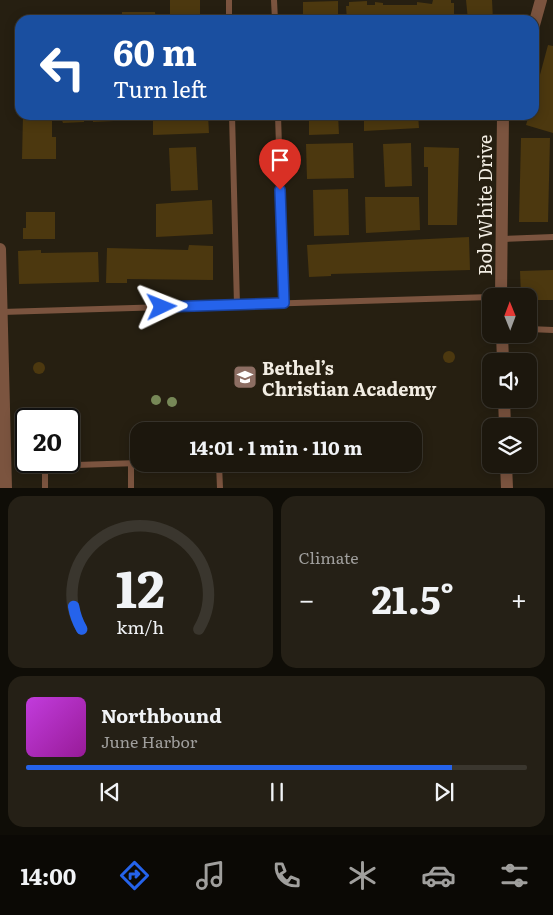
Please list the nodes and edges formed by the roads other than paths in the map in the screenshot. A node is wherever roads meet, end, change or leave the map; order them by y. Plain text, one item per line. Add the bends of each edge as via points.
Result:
1 (228, 0) edge
2 (274, 0) edge
3 (541, 0) edge
4 (229, 15) edge
5 (275, 15) edge
6 (537, 15) edge
7 (232, 120) edge
8 (278, 120) edge
9 (503, 120) edge
10 (553, 238) edge
11 (501, 239) junction
12 (0, 249) edge
13 (501, 288) edge
14 (482, 297) edge
15 (284, 303) junction
16 (237, 305) junction
17 (2, 312) junction
18 (538, 329) edge
19 (553, 330) edge
20 (130, 464) edge
21 (131, 472) edge
22 (219, 472) edge
23 (506, 473) edge
24 (6, 488) edge
25 (46, 488) edge
26 (131, 488) edge
27 (220, 488) edge
28 (506, 488) edge

1 - 4 lane
2 - 5 lane
3 - 6 street
7 - 16 lane
8 - 15 lane
9 - 11 street, Bob White Drive
10 - 11 lane
11 - 13 street, Bob White Drive
12 - 17 street
14 - 15 lane
15 - 16 lane
16 - 17 lane
17 - 24 street
18 - 19 lane
20 - 25 lane via 45,466
21 - 26 lane
22 - 27 lane
23 - 28 street

